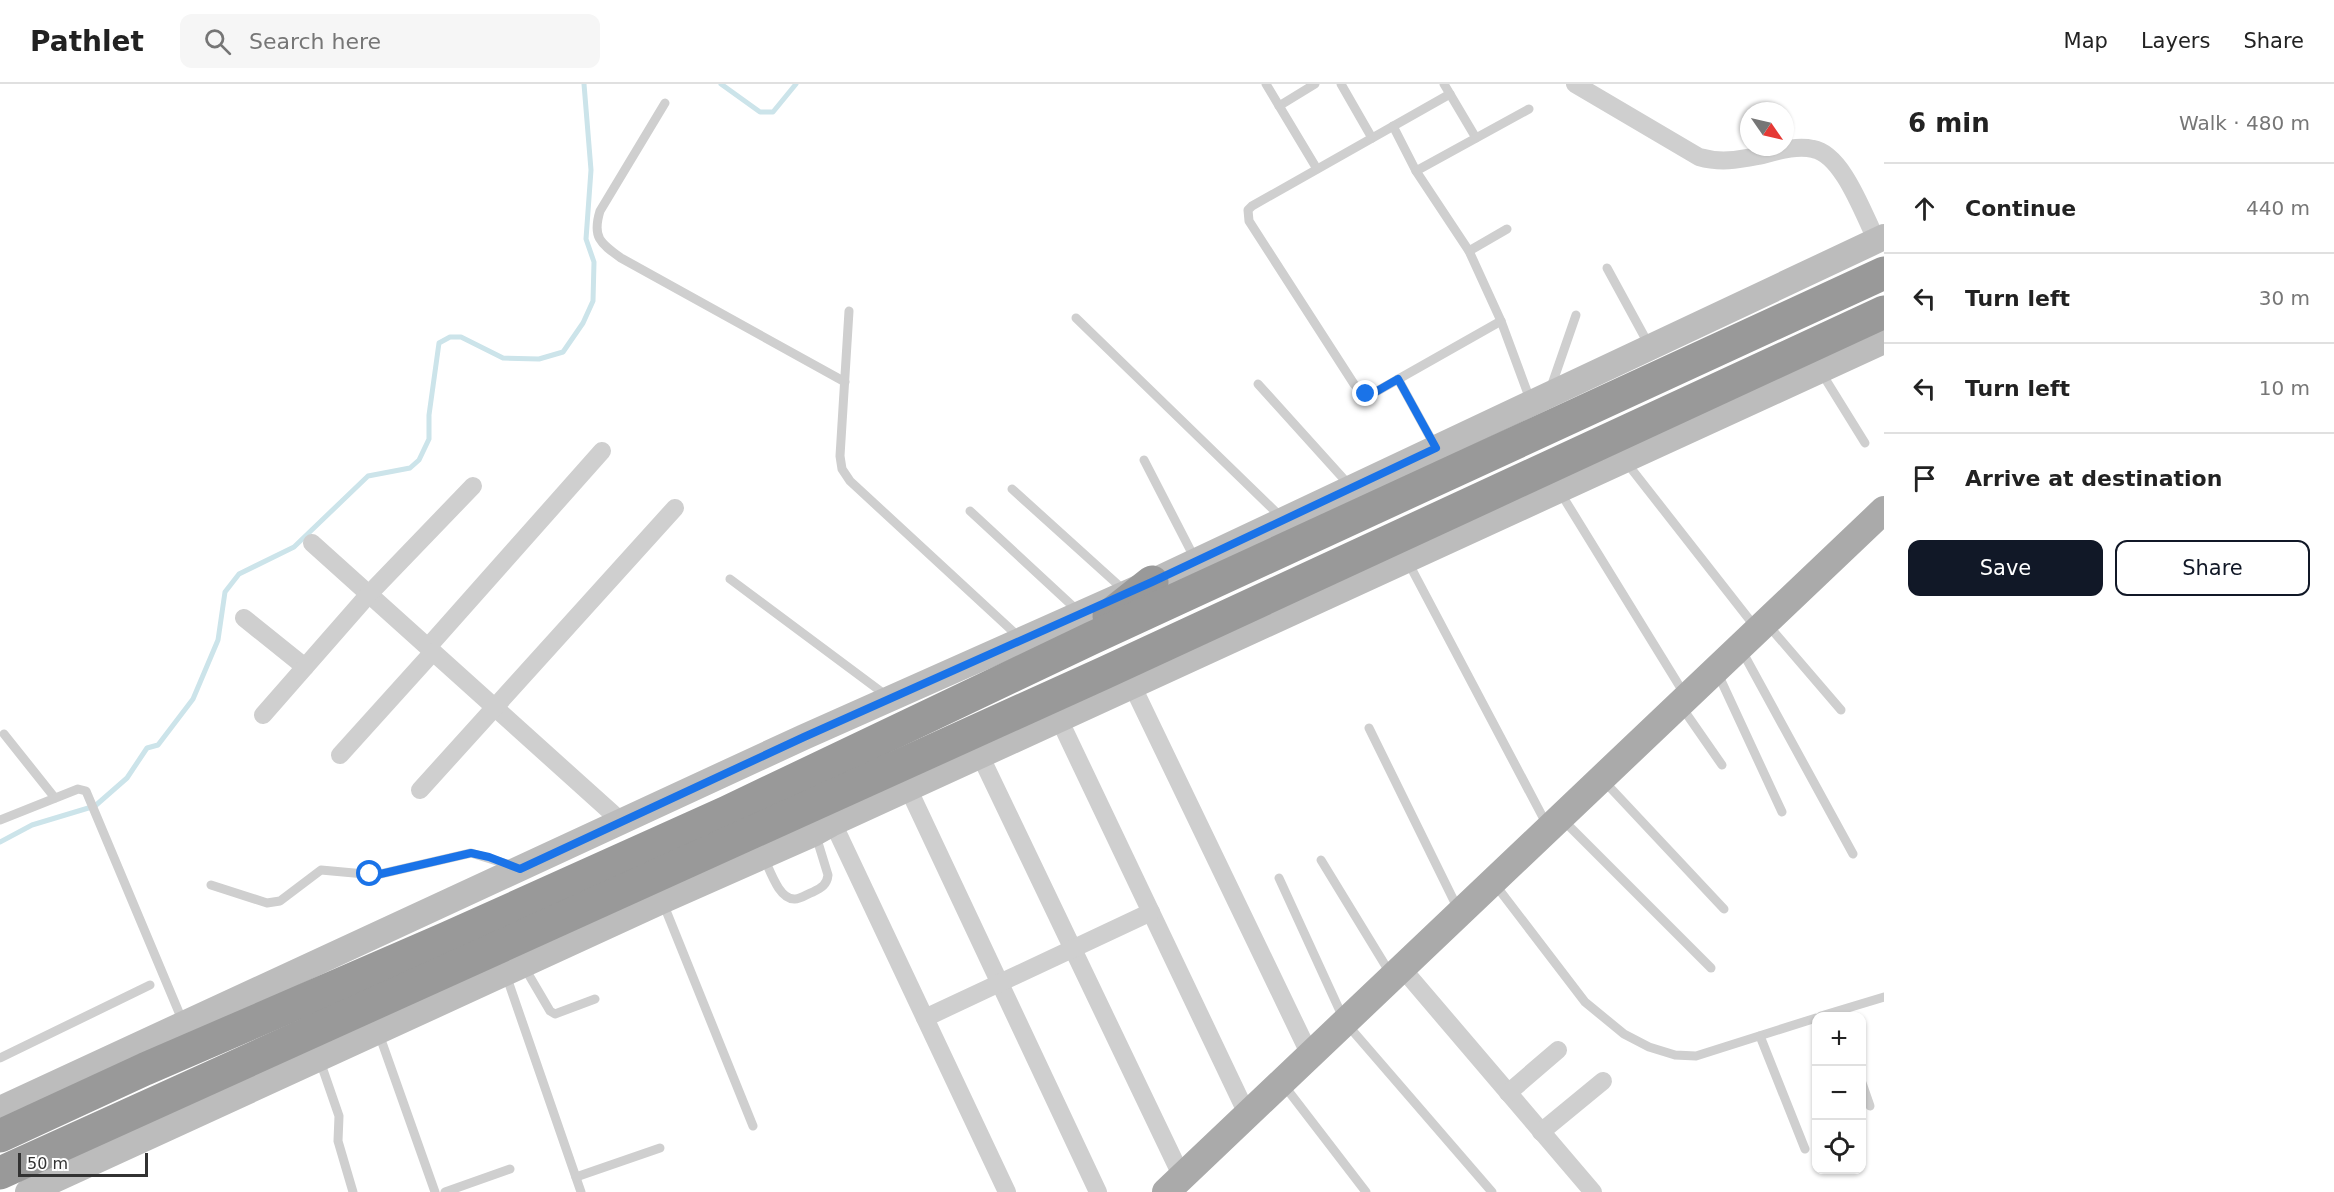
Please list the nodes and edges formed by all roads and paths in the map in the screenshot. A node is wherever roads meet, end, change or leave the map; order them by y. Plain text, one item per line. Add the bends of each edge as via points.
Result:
1 (1266, 84) edge
2 (1316, 84) edge
3 (1341, 84) edge
4 (1444, 84) edge
5 (1575, 84) edge
6 (1450, 94) junction
7 (665, 103) dead end
8 (1279, 106) junction
9 (1529, 109) dead end
10 (1393, 126) junction
11 (1372, 138) junction
12 (1476, 138) junction
13 (1317, 169) junction
14 (1416, 171) junction
15 (1507, 229) dead end
16 (1880, 239) edge
17 (1468, 251) junction
18 (1607, 268) dead end
19 (1884, 273) edge
20 (849, 311) dead end
21 (1884, 312) edge
22 (1576, 315) dead end
23 (1076, 318) dead end
24 (1501, 321) junction
25 (1884, 341) edge
26 (1650, 347) junction
27 (1820, 370) junction
28 (1398, 379) junction
29 (845, 382) junction
30 (1258, 384) dead end
31 (1540, 400) junction
32 (1865, 442) dead end
33 (1436, 448) junction
34 (602, 451) dead end
35 (1144, 460) dead end
36 (1624, 460) junction
37 (473, 486) dead end
38 (1352, 488) junction
39 (1012, 489) dead end
40 (1559, 490) junction
41 (675, 508) dead end
42 (970, 510) dead end
43 (1884, 510) edge
44 (1284, 520) junction
45 (312, 543) dead end
46 (1407, 560) junction
47 (1197, 561) junction
48 (730, 579) dead end
49 (1140, 588) junction
50 (369, 594) junction
51 (1082, 614) junction
52 (244, 618) dead end
53 (1754, 633) junction
54 (1022, 640) junction
55 (430, 650) junction
56 (1063, 652) junction
57 (305, 667) junction
58 (1716, 669) junction
59 (1137, 683) junction
60 (1072, 688) junction
61 (890, 699) junction
62 (1683, 700) junction
63 (496, 709) junction
64 (1841, 710) dead end
65 (263, 715) dead end
66 (1059, 719) junction
67 (1369, 728) dead end
68 (4, 734) dead end
69 (340, 755) dead end
70 (980, 755) junction
71 (1722, 765) dead end
72 (1601, 778) junction
73 (908, 788) junction
74 (420, 790) dead end
75 (55, 798) junction
76 (1782, 812) dead end
77 (0, 819) edge
78 (622, 822) junction
79 (1554, 823) junction
80 (824, 828) junction
81 (1853, 854) dead end
82 (763, 856) junction
83 (1321, 860) dead end
84 (520, 869) junction
85 (1279, 878) dead end
86 (1493, 881) junction
87 (211, 885) dead end
88 (662, 901) junction
89 (1724, 909) dead end
90 (1151, 912) junction
91 (1460, 913) junction
92 (1072, 949) junction
93 (1711, 968) dead end
94 (514, 969) junction
95 (1397, 972) junction
96 (1000, 983) junction
97 (150, 985) dead end
98 (1884, 997) edge
99 (596, 999) dead end
100 (1843, 1012) edge
101 (925, 1018) junction
102 (1812, 1019) edge
103 (1345, 1022) junction
104 (185, 1025) junction
105 (378, 1032) junction
106 (1760, 1036) junction
107 (1558, 1050) dead end
108 (1310, 1055) junction
109 (0, 1058) edge
110 (319, 1059) junction
111 (1604, 1081) dead end
112 (1282, 1082) junction
113 (1508, 1093) junction
114 (1866, 1094) edge
115 (1870, 1106) dead end
116 (0, 1109) edge
117 (1247, 1114) junction
118 (753, 1126) dead end
119 (1541, 1132) junction
120 (0, 1136) edge
121 (660, 1148) dead end
122 (1805, 1149) dead end
123 (510, 1169) dead end
124 (0, 1173) edge
125 (576, 1177) junction
126 (1174, 1184) edge
127 (28, 1192) edge
128 (353, 1192) edge
129 (435, 1192) edge
130 (445, 1192) edge
131 (581, 1192) edge
132 (1007, 1192) edge
133 (1098, 1192) edge
134 (1366, 1192) edge
135 (1492, 1192) edge
136 (1593, 1192) edge

1 - 8 lane
2 - 8 lane
3 - 11 lane
4 - 6 lane
5 - 16 street via 1699,157 1736,160 1791,148 1814,149 1830,158 1842,172
6 - 10 lane
6 - 12 lane
7 - 29 lane via 600,211 598,237 621,258
8 - 13 lane
9 - 12 lane
10 - 11 lane
10 - 14 lane
11 - 13 lane
12 - 14 lane
13 - 28 lane via 1252,206 1248,210 1249,221 1360,392 1372,394
14 - 17 lane
15 - 17 lane
16 - 26 street
17 - 24 lane
18 - 26 lane
19 - 56 highway
20 - 29 lane
21 - 60 highway
22 - 31 lane
23 - 44 lane
24 - 28 lane
24 - 31 lane
25 - 27 street
26 - 31 street
27 - 32 lane
27 - 36 street
28 - 33 lane
29 - 54 lane via 840,456 850,481
30 - 38 lane
31 - 33 street
33 - 38 street
34 - 55 street
35 - 47 lane
36 - 40 street
36 - 53 lane
37 - 50 street
38 - 44 street
39 - 49 lane
40 - 46 street
40 - 62 lane
41 - 63 street
42 - 51 lane
43 - 53 main road
44 - 47 street
45 - 50 street
46 - 59 street
46 - 79 lane
47 - 49 street
48 - 61 lane
49 - 51 street
49 - 56 highway
50 - 55 street
50 - 57 street
51 - 54 street
52 - 57 street
53 - 58 main road
53 - 64 lane
53 - 81 lane
54 - 61 street
55 - 63 street
55 - 69 street
56 - 120 highway via 716,817
57 - 65 street
58 - 62 main road
58 - 76 lane
59 - 60 highway
59 - 66 street
59 - 108 street
60 - 124 highway
61 - 78 street
62 - 71 lane
62 - 72 main road
63 - 74 street
63 - 78 street
66 - 70 street
66 - 90 street
67 - 91 lane
68 - 75 lane
70 - 73 street
70 - 92 street
72 - 79 main road
72 - 89 lane
73 - 80 street
73 - 96 street
75 - 77 lane
75 - 104 lane via 78,789 88,795
78 - 84 street
79 - 86 main road
79 - 93 lane
80 - 82 street
80 - 82 lane via 828,875 823,887 796,899 789,898 782,894
80 - 101 street
82 - 88 street
83 - 95 lane
84 - 87 lane via 471,853 376,875 321,870 274,903
84 - 104 street
85 - 103 lane
86 - 91 main road
86 - 106 lane via 1585,1002 1624,1034 1675,1055 1696,1056
88 - 94 street
88 - 118 lane
90 - 92 street
90 - 117 street
91 - 95 main road
92 - 96 street
92 - 126 street
94 - 99 lane via 555,1014
94 - 105 street
94 - 125 lane
95 - 103 main road
95 - 113 street
96 - 101 street
96 - 133 street
97 - 109 lane
98 - 100 lane
101 - 132 street
102 - 106 lane
103 - 108 main road
103 - 135 lane
104 - 116 street
105 - 110 street
105 - 129 lane
106 - 122 lane
107 - 113 street
108 - 112 main road
110 - 127 street
110 - 128 lane via 339,1116 338,1141
111 - 119 street
112 - 117 main road
112 - 134 lane
113 - 119 street
114 - 115 lane
117 - 126 main road
119 - 136 street
121 - 125 lane
123 - 130 lane
125 - 131 lane

